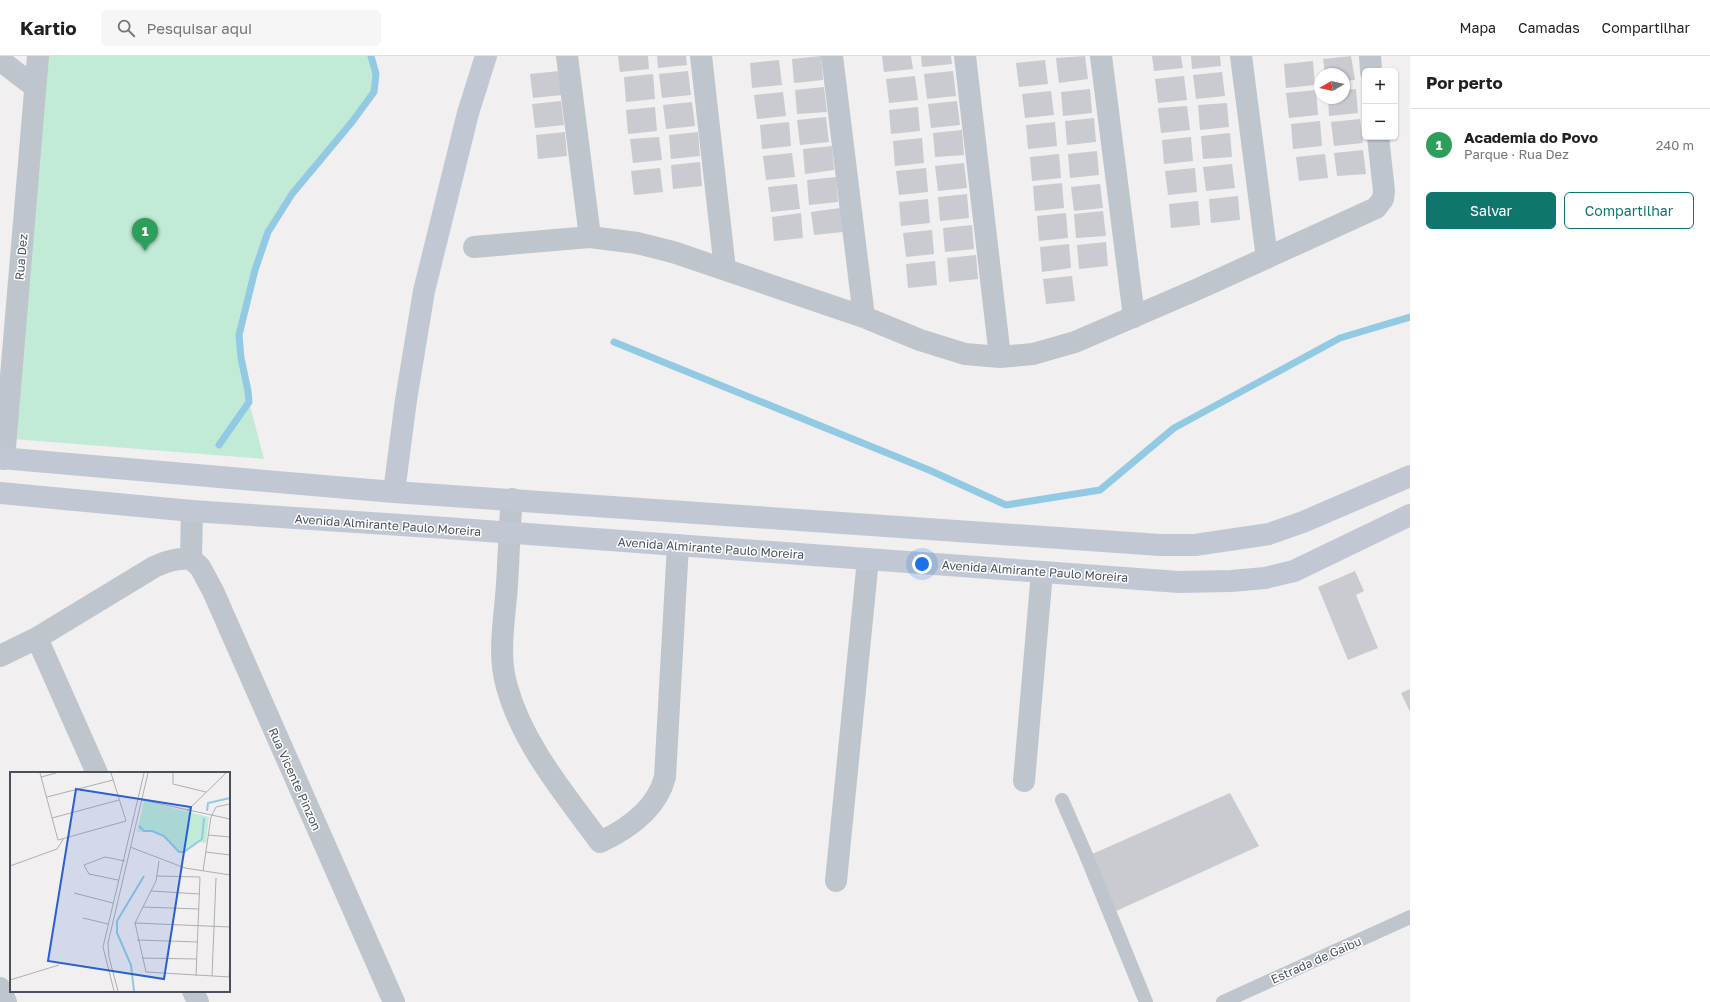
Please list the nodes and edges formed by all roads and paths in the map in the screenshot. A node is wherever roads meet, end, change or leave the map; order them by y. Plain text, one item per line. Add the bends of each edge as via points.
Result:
1 (38, 56) edge
2 (486, 56) edge
3 (568, 56) edge
4 (701, 56) edge
5 (832, 56) edge
6 (965, 56) edge
7 (1101, 56) edge
8 (1242, 56) edge
9 (1370, 56) edge
10 (0, 60) edge
11 (1371, 68) edge
12 (35, 87) junction
13 (1378, 140) edge
14 (590, 237) junction
15 (474, 247) dead end
16 (1267, 258) junction
17 (725, 269) junction
18 (864, 317) junction
19 (1134, 317) junction
20 (1000, 357) junction
21 (2, 458) edge
22 (1410, 476) edge
23 (394, 492) junction
24 (0, 493) edge
25 (512, 499) junction
26 (192, 511) junction
27 (1410, 515) edge
28 (509, 534) junction
29 (678, 545) junction
30 (191, 559) junction
31 (868, 559) junction
32 (1042, 572) junction
33 (37, 638) junction
34 (0, 656) edge
35 (97, 772) edge
36 (1024, 781) dead end
37 (1062, 800) dead end
38 (836, 881) dead end
39 (1410, 917) edge
40 (0, 988) edge
41 (193, 992) edge
42 (6, 1002) edge
43 (198, 1002) edge
44 (394, 1002) edge
45 (1146, 1002) edge
46 (1223, 1002) edge

1 - 12 street, Rua Dez
2 - 23 main road via 468,113 424,291
3 - 14 street
4 - 17 street
5 - 18 street
6 - 20 street
7 - 19 street
8 - 16 street
9 - 11 street
10 - 12 street
12 - 21 street, Rua Dez
13 - 16 street via 1384,191 1380,204
14 - 15 street
14 - 17 street via 652,247
16 - 19 street
17 - 18 street
18 - 20 street via 957,352
19 - 20 street via 1068,344 1033,354
21 - 23 main road
22 - 25 main road via 1269,534 1195,545 1160,545 885,527
23 - 25 main road
24 - 26 main road, Avenida Almirante Paulo Moreira
25 - 28 street
26 - 28 main road, Avenida Almirante Paulo Moreira
26 - 30 street
27 - 32 main road, Avenida Almirante Paulo Moreira via 1294,571 1265,578 1179,582
28 - 29 main road, Avenida Almirante Paulo Moreira
28 - 29 street via 502,643 506,685 513,705 542,761 600,842 634,821 655,802 664,783
29 - 31 main road, Avenida Almirante Paulo Moreira
30 - 33 street via 166,561 154,567
30 - 44 street, Rua Vicente Pinzon via 200,567 213,591
31 - 32 main road, Avenida Almirante Paulo Moreira
31 - 38 street
32 - 36 street
33 - 34 street
33 - 35 street
37 - 45 lane
39 - 46 lane, Estrada de Gaibu
40 - 42 street
41 - 43 street

